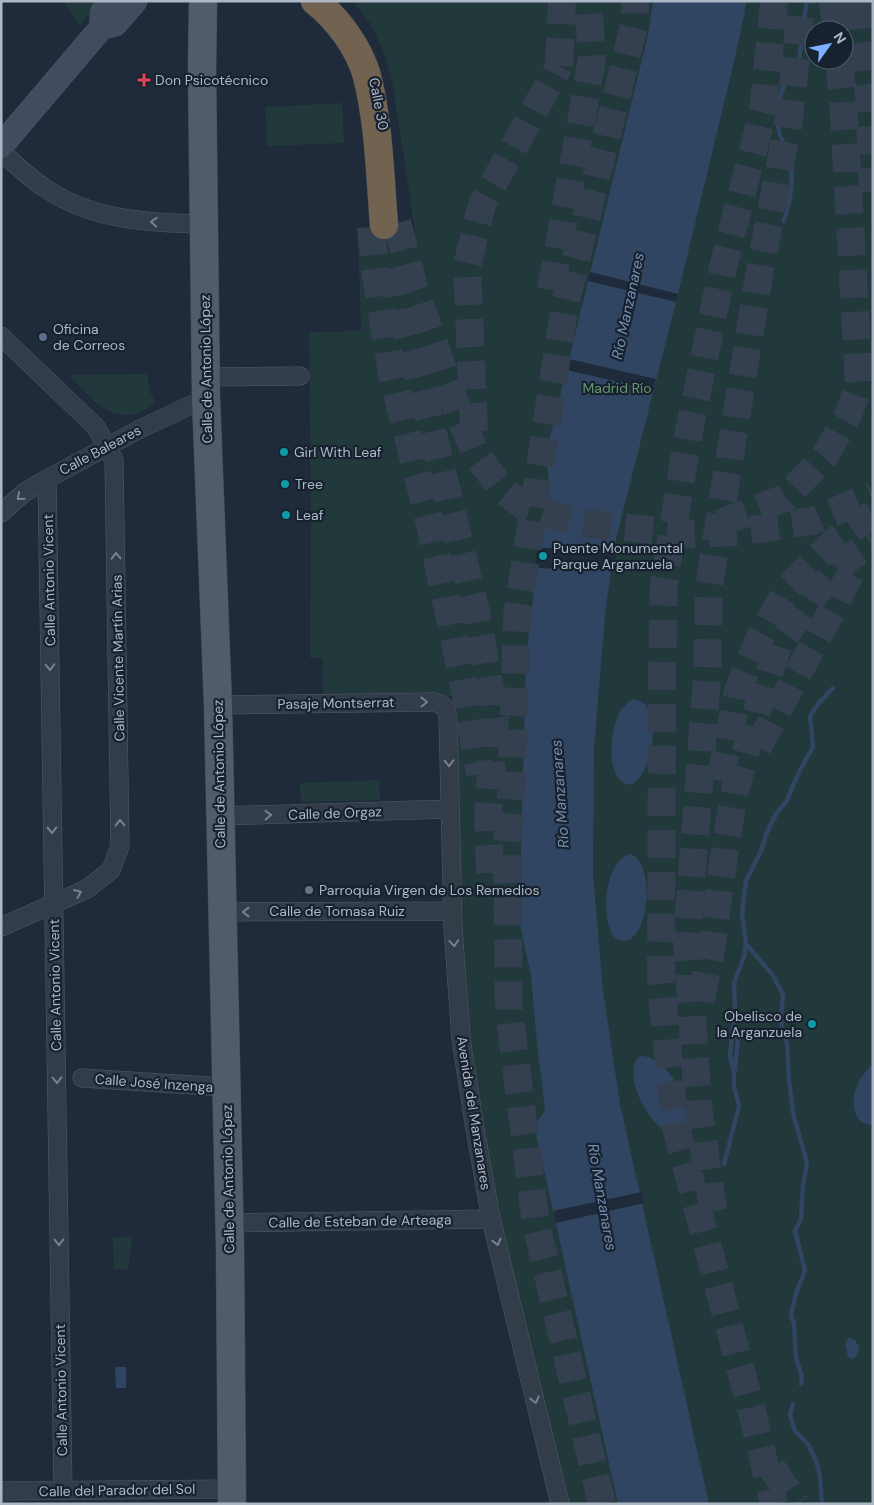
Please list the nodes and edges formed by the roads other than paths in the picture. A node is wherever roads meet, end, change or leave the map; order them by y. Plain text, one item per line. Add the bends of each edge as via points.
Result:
1 (109, 1) edge
2 (135, 1) edge
3 (185, 1) edge
4 (203, 1) edge
5 (309, 1) edge
6 (316, 1) edge
7 (324, 1) edge
8 (102, 27) junction
9 (202, 44) junction
10 (2, 144) edge
11 (203, 224) junction
12 (384, 225) junction
13 (1, 336) edge
14 (300, 376) dead end
15 (206, 387) junction
16 (108, 446) junction
17 (47, 478) junction
18 (1, 513) edge
19 (218, 705) junction
20 (448, 715) joint
21 (450, 809) junction
22 (220, 816) junction
23 (54, 904) junction
24 (452, 911) junction
25 (221, 912) junction
26 (1, 926) edge
27 (82, 1078) dead end
28 (226, 1087) junction
29 (491, 1219) junction
30 (229, 1223) junction
31 (63, 1491) junction
32 (1, 1492) edge
33 (232, 1496) edge
34 (29, 1497) edge
35 (560, 1504) edge

1 - 8 main road via 102,14
2 - 8 main road via 115,24
3 - 9 main road, Calle de Antonio López
4 - 9 main road, Calle de Antonio López
5 - 12 highway via 342,41 358,76
6 - 12 highway via 349,37 366,75 375,122
7 - 12 main road, Calle 30 via 336,8 357,36 372,66 383,115
8 - 10 main road
9 - 11 main road, Calle de Antonio López
11 -> 10 street via 148,222 84,208 44,188
11 - 15 main road, Calle de Antonio López
13 - 16 street, Calle Vicente Martín Arias via 96,427
14 - 15 street
15 - 16 street, Calle Baleares
15 - 19 main road, Calle de Antonio López
16 - 17 street, Calle Baleares
23 -> 16 street, Calle Vicente Martín Arias via 87,889 111,870 120,846 114,460
17 -> 18 street, Calle Baleares
17 -> 23 street, Calle Antonio Vicent
19 -> 20 street, Pasaje Montserrat via 435,702 444,706
19 - 22 main road, Calle de Antonio López
20 -> 21 street, Avenida del Manzanares
22 -> 21 street, Calle de Orgaz
21 - 24 street, Avenida del Manzanares
22 - 25 main road, Calle de Antonio López
23 - 26 street
23 -> 31 street, Calle Antonio Vicent
24 -> 25 street, Calle de Tomasa Ruiz
24 -> 29 street, Avenida del Manzanares via 461,1039
25 - 28 main road, Calle de Antonio López
27 - 28 street, Calle José Inzenga
28 - 30 main road, Calle de Antonio López
29 - 30 street, Calle de Esteban de Arteaga
29 -> 35 street, Avenida del Manzanares
30 - 33 main road, Calle de Antonio López
31 - 33 street, Calle del Parador del Sol
31 - 34 street, Calle del Parador del Sol
32 - 34 street, Calle del Parador del Sol

